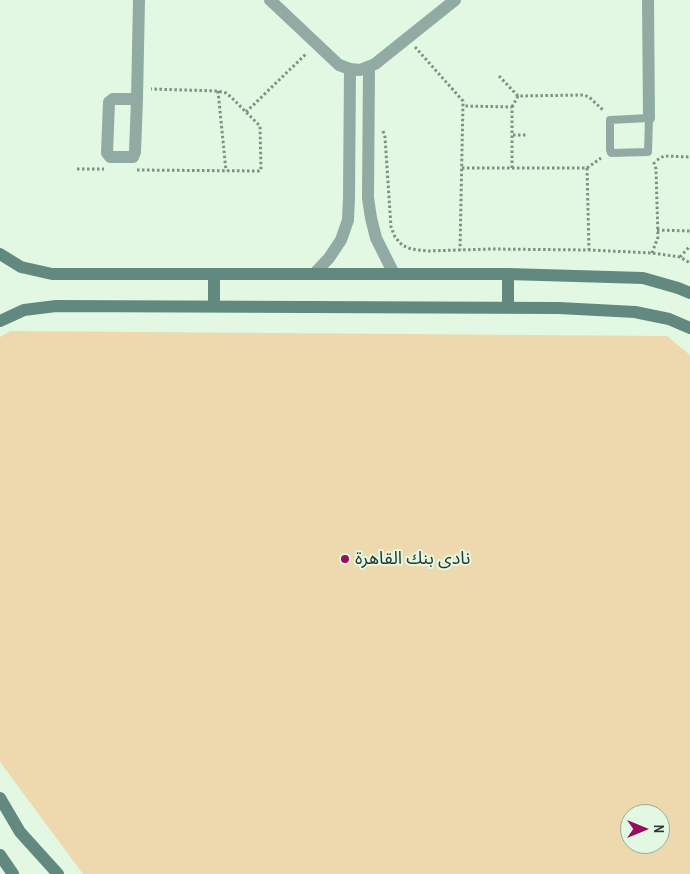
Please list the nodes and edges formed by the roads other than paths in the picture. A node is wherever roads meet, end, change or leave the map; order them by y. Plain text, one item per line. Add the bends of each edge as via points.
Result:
1 (139, 0) edge
2 (270, 0) edge
3 (456, 0) edge
4 (648, 0) edge
5 (369, 68) junction
6 (350, 69) junction
7 (137, 94) junction
8 (649, 118) junction
9 (0, 254) edge
10 (214, 274) junction
11 (314, 274) junction
12 (394, 274) junction
13 (508, 274) junction
14 (690, 293) edge
15 (214, 306) junction
16 (508, 307) junction
17 (0, 321) edge
18 (690, 328) edge
19 (0, 798) edge
20 (0, 855) edge
21 (13, 874) edge
22 (58, 874) edge

1 - 7 street
2 - 6 street via 339,64
3 - 5 street
4 - 8 street
5 - 6 street
5 - 12 street via 368,198 376,238
6 - 11 street via 348,220 330,258
7 - 7 street via 135,155 110,157 107,153 109,102
8 - 8 lane via 612,119 610,150 613,153 646,153 649,150
9 - 10 street via 21,266 52,274
10 - 11 street
10 - 15 street
11 - 12 street
12 - 13 street
13 - 14 street via 642,278
13 - 16 street
15 - 16 street
15 - 17 street via 56,306 24,310
16 - 18 street via 635,312 668,318
19 - 22 street via 20,832
20 - 21 street

